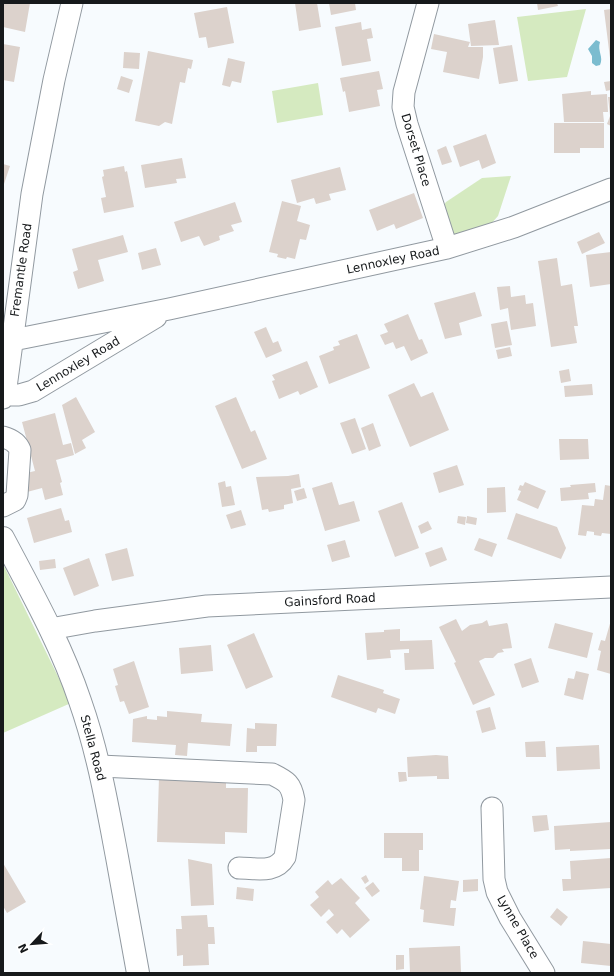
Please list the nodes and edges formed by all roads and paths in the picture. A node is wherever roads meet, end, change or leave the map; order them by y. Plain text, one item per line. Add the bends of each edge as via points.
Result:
1 (72, 3) edge
2 (428, 3) edge
3 (611, 189) edge
4 (32, 194) junction
5 (446, 248) junction
6 (3, 298) edge
7 (168, 309) junction
8 (7, 342) edge
9 (4, 395) edge
10 (3, 437) edge
11 (3, 506) edge
12 (3, 538) edge
13 (611, 587) edge
14 (50, 629) junction
15 (100, 766) junction
16 (492, 808) dead end
17 (239, 868) dead end
18 (138, 973) edge
19 (544, 973) edge

1 - 4 street, Fremantle Road
2 - 5 street, Dorset Place via 404,92 403,107 406,124
3 - 5 street, Lennoxley Road via 514,227
4 - 6 street, Fremantle Road
4 - 8 street, Fremantle Road
5 - 7 street, Lennoxley Road
7 - 8 street, Lennoxley Road
7 - 9 street, Lennoxley Road via 34,391
8 - 9 street, Fremantle Road
10 - 11 street via 12,440 20,450 17,495 15,500
12 - 14 main road, Stella Road
13 - 14 street, Gainsford Road via 207,606
14 - 15 main road, Stella Road via 80,700
15 - 17 street via 272,774 286,781 294,800 285,857 272,869
15 - 18 main road, Stella Road
16 - 19 street, Lynne Place via 494,879 497,892

